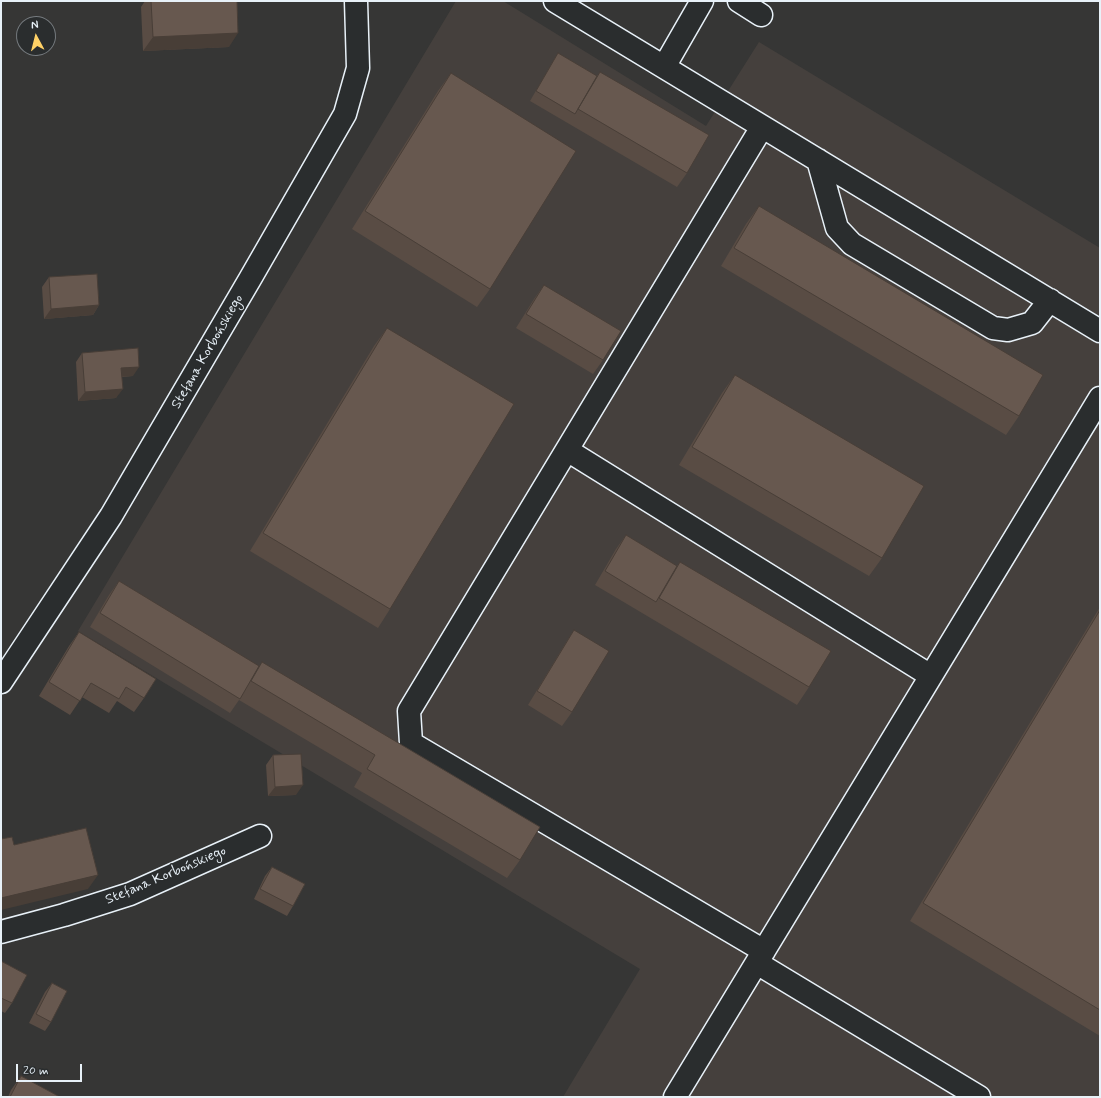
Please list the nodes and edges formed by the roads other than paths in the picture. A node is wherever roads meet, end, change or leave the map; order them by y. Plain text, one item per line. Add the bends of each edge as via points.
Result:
1 (356, 1) edge
2 (555, 1) edge
3 (702, 1) edge
4 (739, 1) edge
5 (761, 15) dead end
6 (664, 67) junction
7 (762, 127) junction
8 (818, 160) junction
9 (1050, 300) junction
10 (1100, 331) edge
11 (1100, 398) edge
12 (567, 450) junction
13 (931, 676) junction
14 (1, 682) edge
15 (260, 836) dead end
16 (1, 932) edge
17 (761, 957) junction
18 (675, 1097) edge
19 (979, 1097) edge

1 - 14 street, Stefana Korbońskiego via 358,68 345,114 111,516
2 - 6 street
3 - 6 street
4 - 5 street
6 - 7 street
7 - 8 street
7 - 12 street
8 - 9 street
8 - 9 street via 837,228 852,244 993,328 1008,330 1032,323
9 - 10 street
11 - 13 street
12 - 13 street
12 - 17 street via 409,711 411,742
13 - 17 street
15 - 16 street, Stefana Korbońskiego via 130,894
17 - 18 street
17 - 19 street

